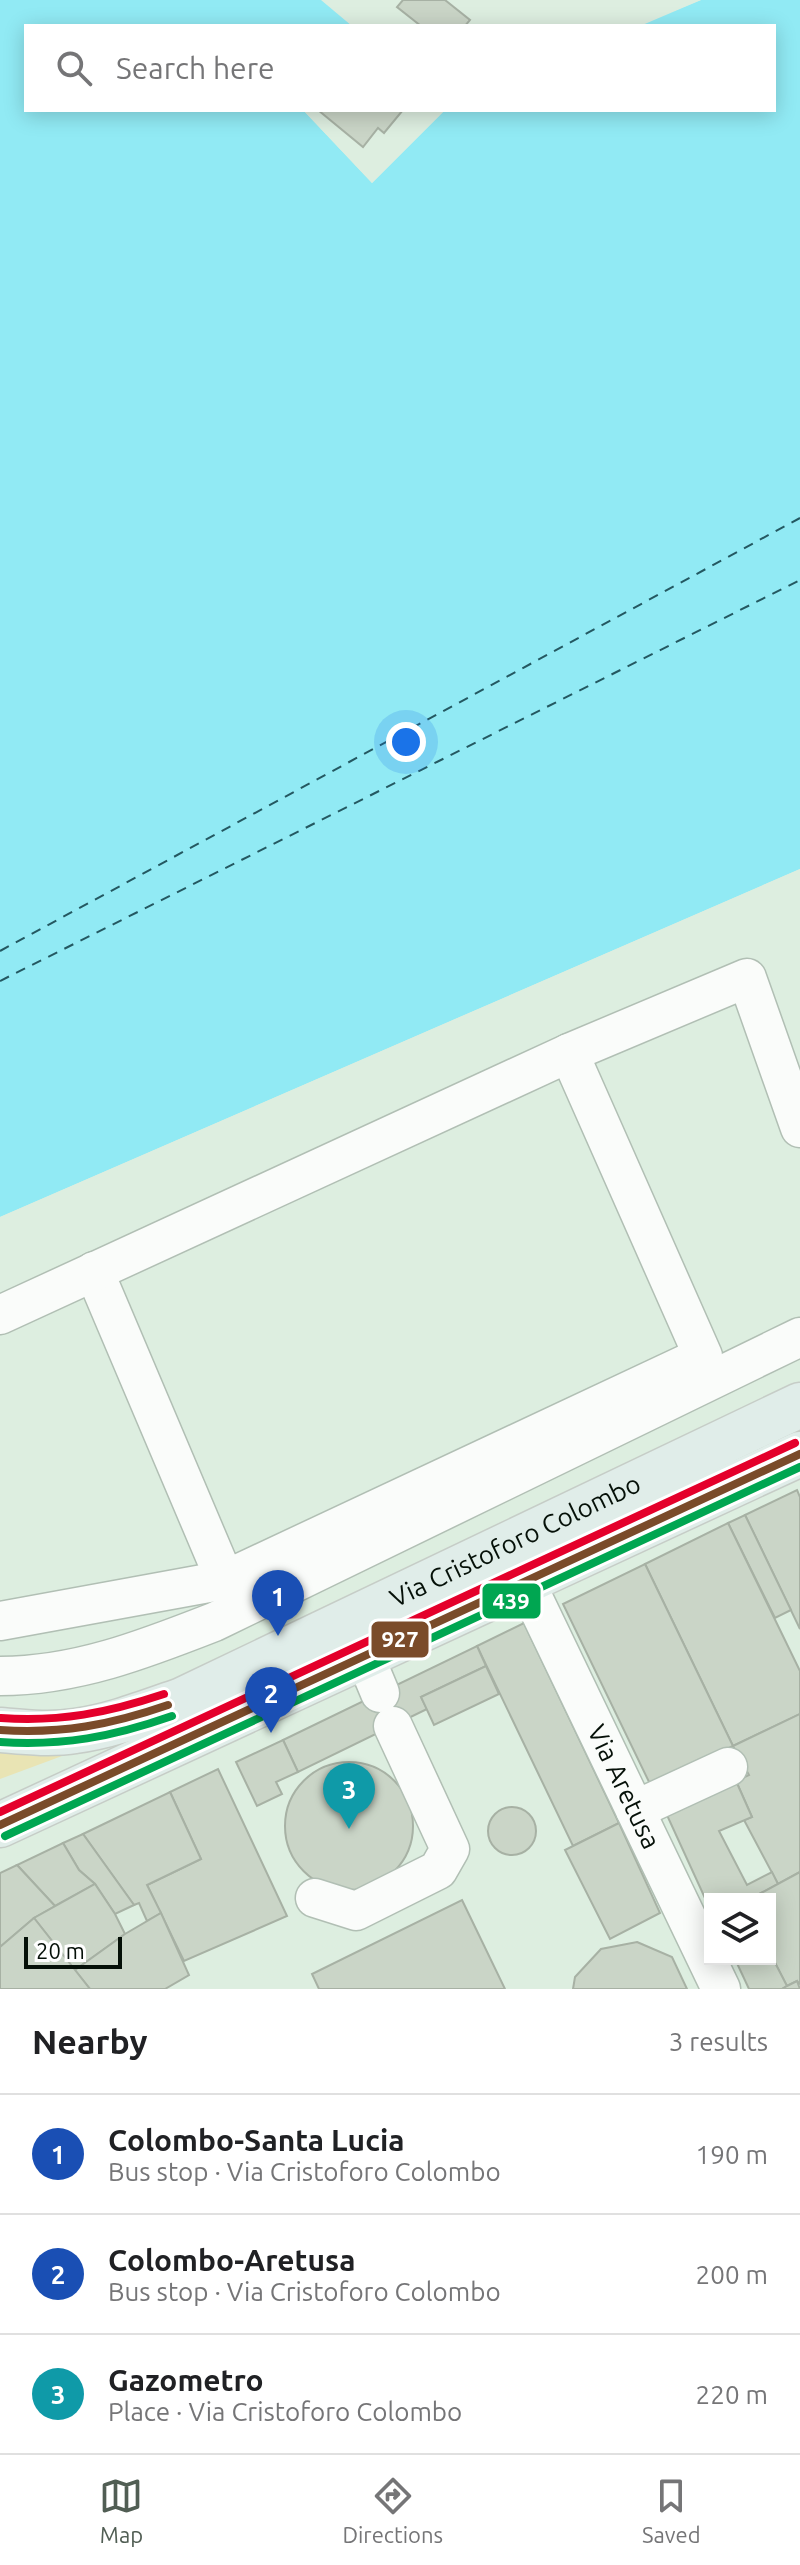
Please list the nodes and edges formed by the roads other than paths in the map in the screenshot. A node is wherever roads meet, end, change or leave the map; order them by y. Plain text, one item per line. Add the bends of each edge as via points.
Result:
1 (569, 1053) junction
2 (800, 1128) edge
3 (94, 1271) junction
4 (0, 1315) edge
5 (800, 1337) edge
6 (800, 1405) edge
7 (800, 1454) edge
8 (225, 1580) junction
9 (526, 1583) junction
10 (0, 1621) edge
11 (0, 1676) edge
12 (379, 1692) junction
13 (0, 1730) edge
14 (728, 1767) dead end
15 (635, 1810) junction
16 (0, 1825) edge
17 (315, 1898) dead end
18 (721, 1989) edge

1 - 2 street via 747,978
1 - 3 street
1 - 8 street via 703,1356
3 - 4 street
3 - 8 street
5 - 11 street via 214,1622 121,1658 62,1671
6 - 13 main road, Via Cristoforo Colombo via 182,1700 72,1732
7 - 9 main road, Via Cristoforo Colombo
8 - 10 street
9 - 12 main road, Via Cristoforo Colombo
9 - 15 street, Via Aretusa
12 - 16 main road, Via Cristoforo Colombo
12 - 17 street via 450,1849 438,1870 356,1911
14 - 15 street
15 - 18 street, Via Aretusa

